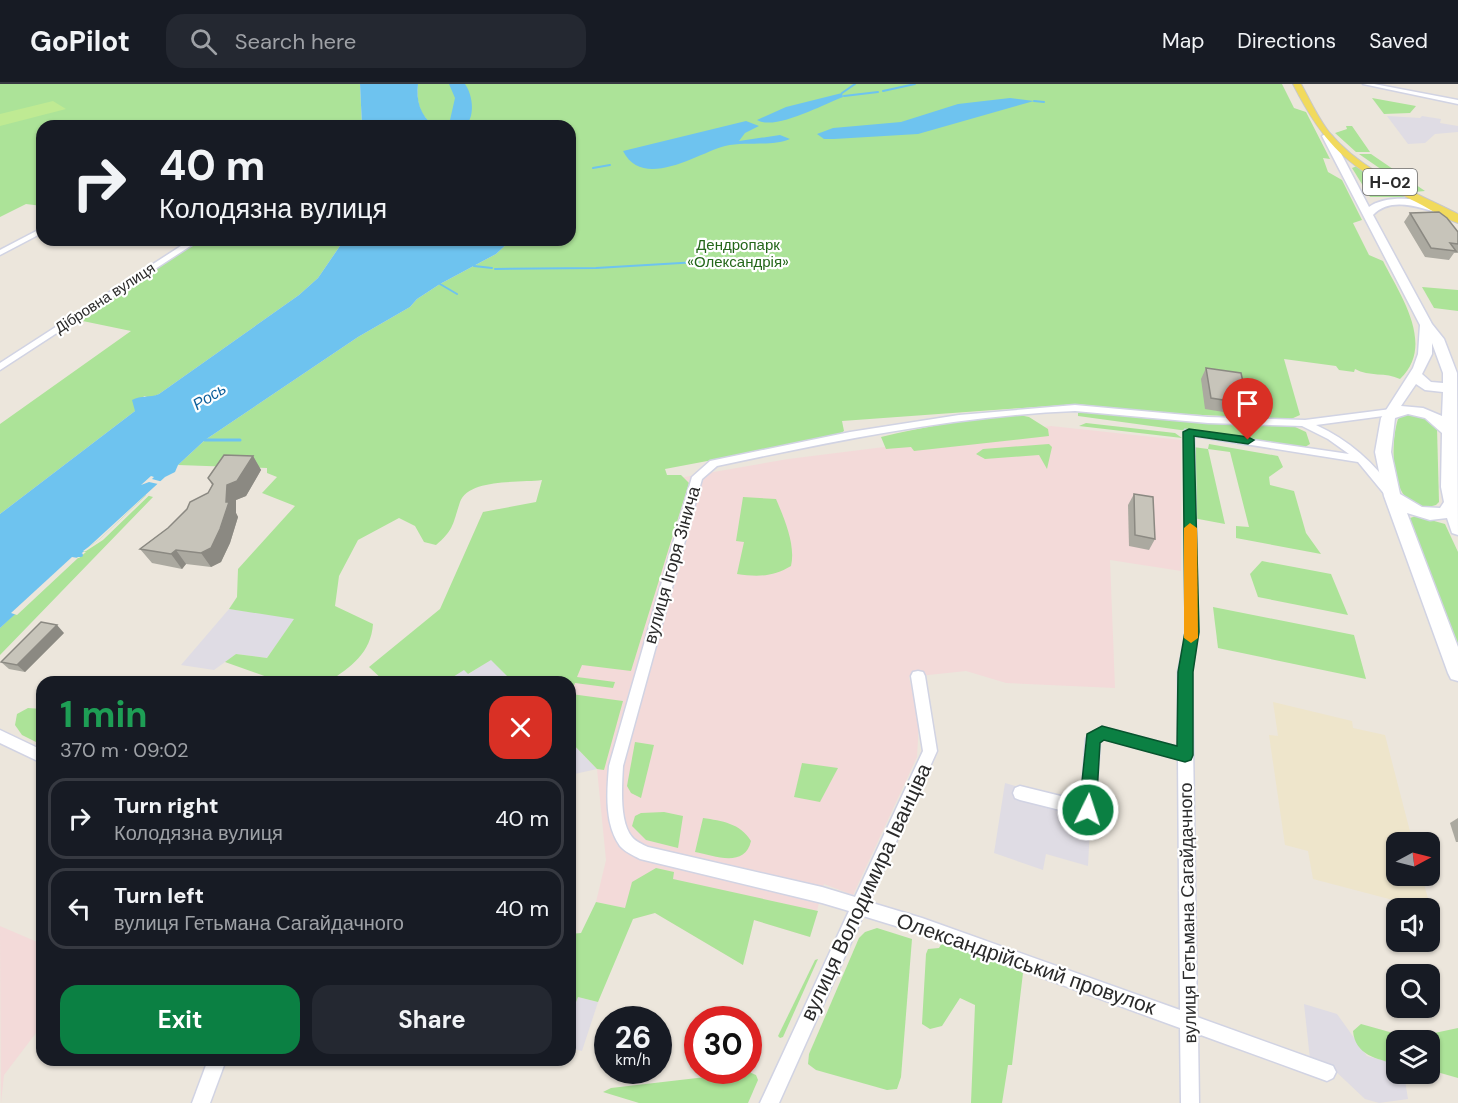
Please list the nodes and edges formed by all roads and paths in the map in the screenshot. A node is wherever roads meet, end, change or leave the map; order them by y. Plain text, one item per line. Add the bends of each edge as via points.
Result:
1 (1297, 84) edge
2 (1366, 84) edge
3 (1458, 102) edge
4 (1327, 136) junction
5 (1446, 213) junction
6 (1368, 214) junction
7 (1458, 219) edge
8 (36, 233) edge
9 (186, 246) edge
10 (0, 253) edge
11 (1426, 325) junction
12 (0, 367) edge
13 (1416, 375) junction
14 (1450, 386) junction
15 (1391, 412) junction
16 (1305, 423) junction
17 (1449, 432) junction
18 (1363, 460) junction
19 (1392, 496) junction
20 (1451, 505) junction
21 (1458, 529) edge
22 (1458, 673) edge
23 (918, 676) dead end
24 (0, 736) edge
25 (36, 754) edge
26 (1185, 755) junction
27 (1020, 793) dead end
28 (860, 906) junction
29 (1191, 1022) junction
30 (215, 1066) edge
31 (1326, 1072) dead end
32 (201, 1103) edge
33 (769, 1103) edge
34 (1190, 1103) edge

1 - 4 main road, Н-02
2 - 3 street
4 - 5 main road, Н-02 via 1356,160
4 - 6 main road
5 - 6 main road via 1402,202 1378,204
5 - 7 main road, Н-02
6 - 11 main road
8 - 10 street
9 - 12 street, Дібровна вулиця
11 - 13 main road via 1425,354
11 - 14 main road via 1447,358
13 - 14 main road via 1427,386
13 - 15 main road
14 - 17 main road
15 - 16 street, вулиця Ігоря Зінича
15 - 17 main road via 1411,409 1428,413
15 - 19 main road via 1383,452
16 - 18 street, вулиця Ігоря Зінича via 1332,436
16 - 28 street, вулиця Ігоря Зінича via 1208,420 1075,408 1041,410 850,435 704,468 697,477 616,766 614,783 622,836 645,854
17 - 20 main road
18 - 19 street, вулиця Ігоря Зінича
18 - 26 street, вулиця Гетьмана Сагайдачного via 1189,432 1192,632 1185,672
19 - 20 main road via 1423,514 1445,513
19 - 22 main road
20 - 21 main road
23 - 28 street, вулиця Володимира Іванціва via 930,751
24 - 25 street
26 - 27 street via 1102,733 1093,739 1088,810
26 - 29 street, вулиця Гетьмана Сагайдачного
28 - 29 street, Олександрійський провулок
28 - 33 street, вулиця Володимира Іванціва
29 - 31 street, Олександрійський провулок
29 - 34 street, вулиця Гетьмана Сагайдачного
30 - 32 street

